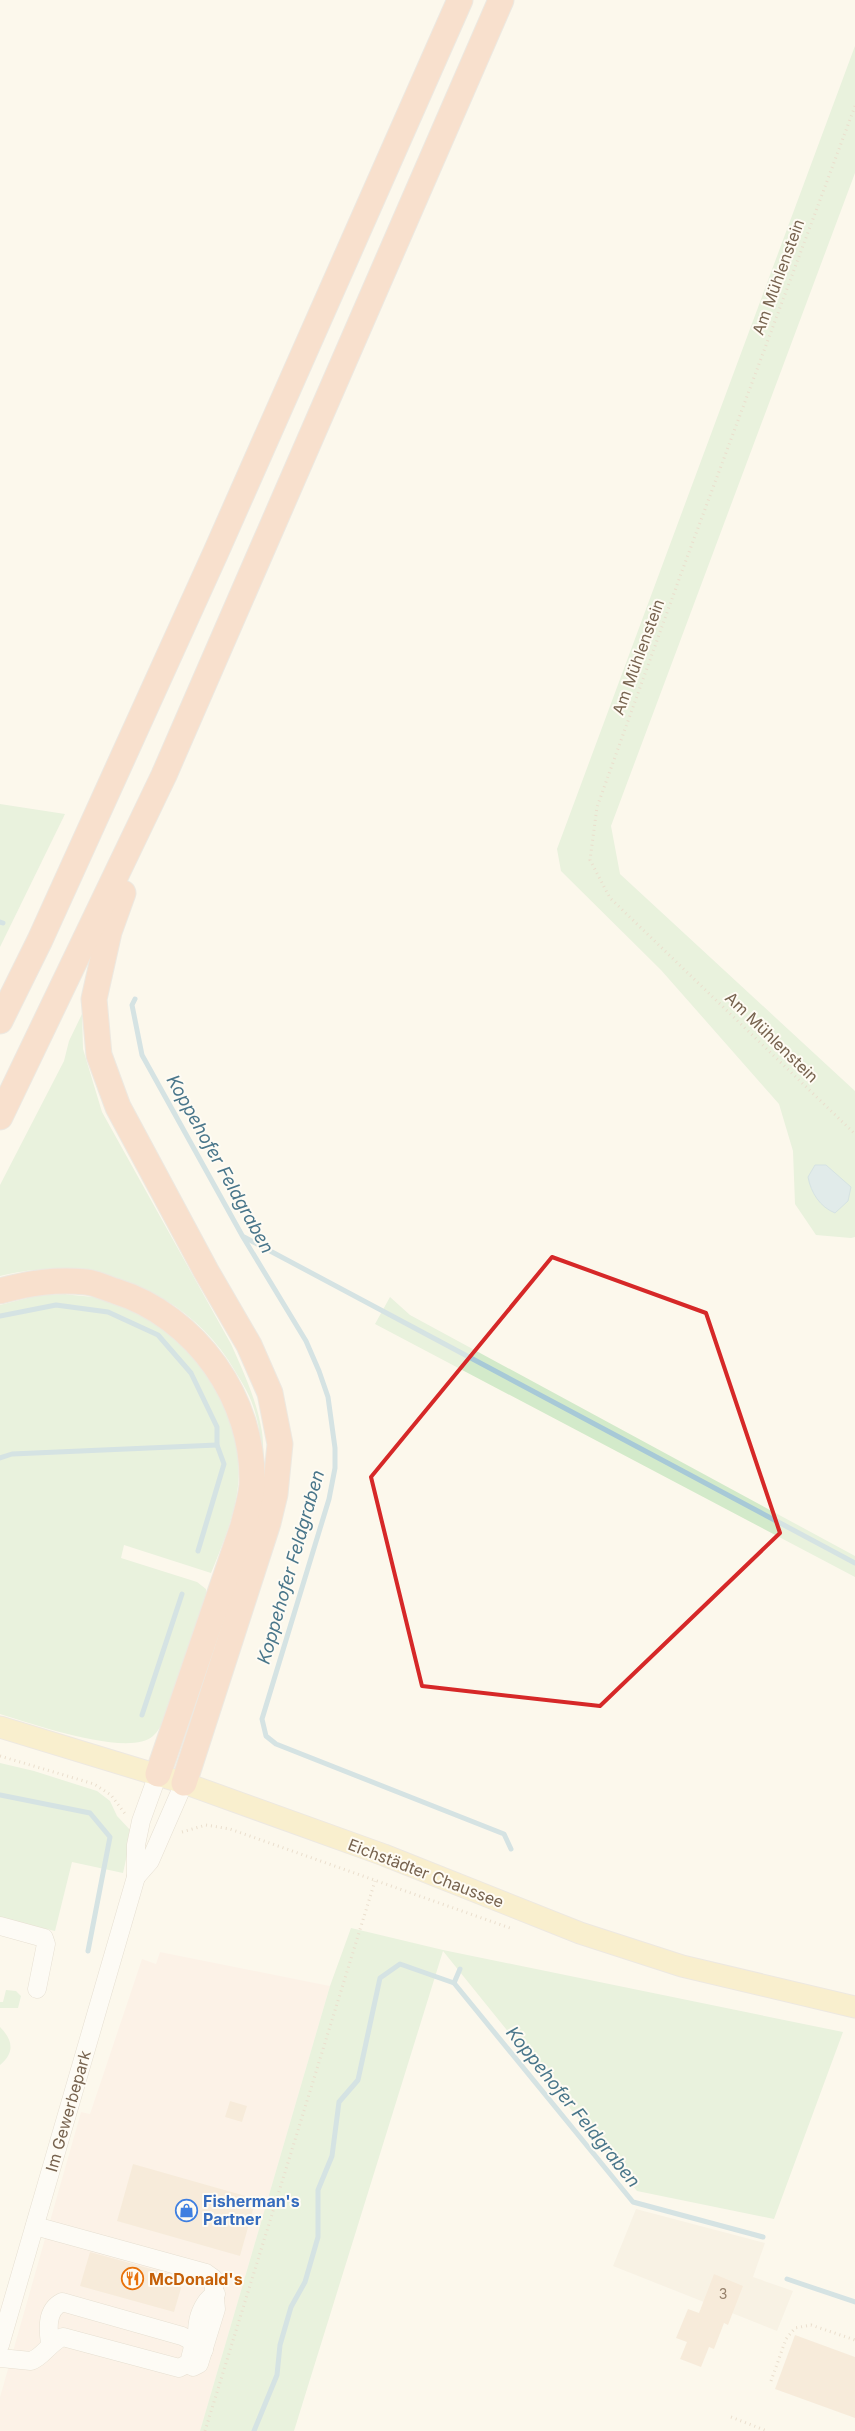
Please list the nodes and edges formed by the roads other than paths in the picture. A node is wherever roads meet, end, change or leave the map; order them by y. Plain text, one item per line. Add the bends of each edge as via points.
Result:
1 (460, 0) edge
2 (501, 0) edge
3 (164, 775) junction
4 (40, 940) junction
5 (0, 987) edge
6 (0, 1021) edge
7 (0, 1117) edge
8 (0, 1291) edge
9 (0, 1727) edge
10 (158, 1774) junction
11 (184, 1783) junction
12 (136, 1877) junction
13 (0, 1926) edge
14 (37, 1990) dead end
15 (855, 2006) edge
16 (35, 2226) junction
17 (50, 2344) junction
18 (0, 2345) edge
19 (0, 2358) edge
20 (189, 2363) junction

1 - 4 highway
2 - 3 highway
3 - 7 highway
3 - 11 highway via 109,932 94,999 99,1055 118,1107 249,1346 270,1393 280,1444 275,1494 268,1523
4 - 5 highway
4 - 6 highway
8 - 10 highway via 34,1282 88,1282 138,1298 175,1322 203,1348 229,1386 246,1426 252,1486 243,1526
9 - 10 main road, Eichstädter Chaussee
10 - 11 main road, Eichstädter Chaussee
10 - 12 street, Im Gewerbepark via 141,1821 136,1845
11 - 12 street, Im Gewerbepark via 150,1862
11 - 15 main road, Eichstädter Chaussee via 384,1855 580,1933 682,1966
12 - 16 street, Im Gewerbepark
13 - 14 street via 44,1938 46,1944
16 - 18 street, Im Gewerbepark
16 - 20 street via 206,2273 213,2278 216,2309 199,2364 193,2367
17 - 19 street via 31,2361
17 - 20 street via 62,2337 179,2368
17 - 20 street via 50,2314 55,2305 62,2302 182,2336 190,2340 192,2347

